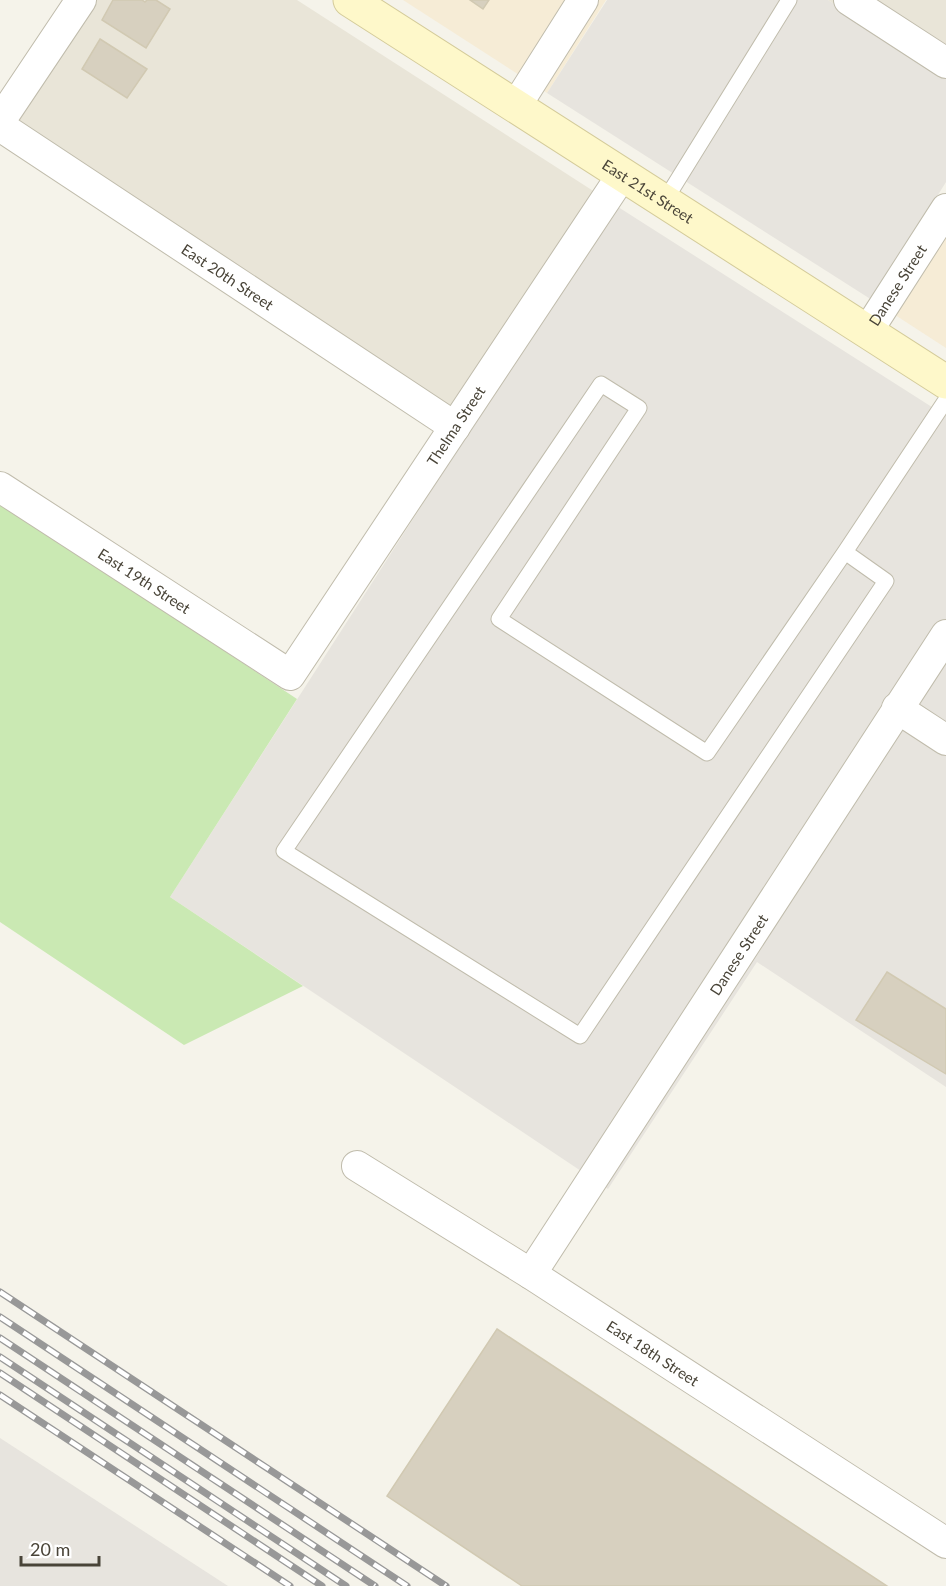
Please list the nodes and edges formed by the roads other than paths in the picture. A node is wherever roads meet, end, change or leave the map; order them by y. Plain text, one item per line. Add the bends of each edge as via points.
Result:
1 (81, 0) edge
2 (350, 0) edge
3 (583, 0) edge
4 (789, 0) edge
5 (849, 0) edge
6 (946, 63) edge
7 (516, 106) junction
8 (0, 121) edge
9 (0, 126) edge
10 (622, 175) junction
11 (664, 202) junction
12 (946, 208) edge
13 (867, 332) junction
14 (946, 382) edge
15 (946, 399) edge
16 (455, 427) junction
17 (0, 487) edge
18 (845, 552) junction
19 (946, 634) edge
20 (290, 675) joint
21 (897, 708) junction
22 (946, 740) edge
23 (357, 1166) dead end
24 (531, 1274) junction
25 (946, 1543) edge

1 - 8 street
2 - 7 main road, East 21st Street
3 - 7 street
4 - 11 lane
5 - 6 street
7 - 10 main road, East 21st Street
9 - 16 street, East 20th Street
10 - 11 main road, East 21st Street
10 - 16 street, Thelma Street
11 - 13 main road, East 21st Street
12 - 13 street, Danese Street
13 - 14 main road, East 21st Street
15 - 18 lane
16 - 20 street, Thelma Street
17 - 20 street, East 19th Street
18 - 18 lane via 886,581 580,1036 284,851 601,384 639,408 499,619 707,753
19 - 21 street, Danese Street
21 - 22 street
21 - 24 street, Danese Street
23 - 24 street, East 18th Street
24 - 25 street, East 18th Street

